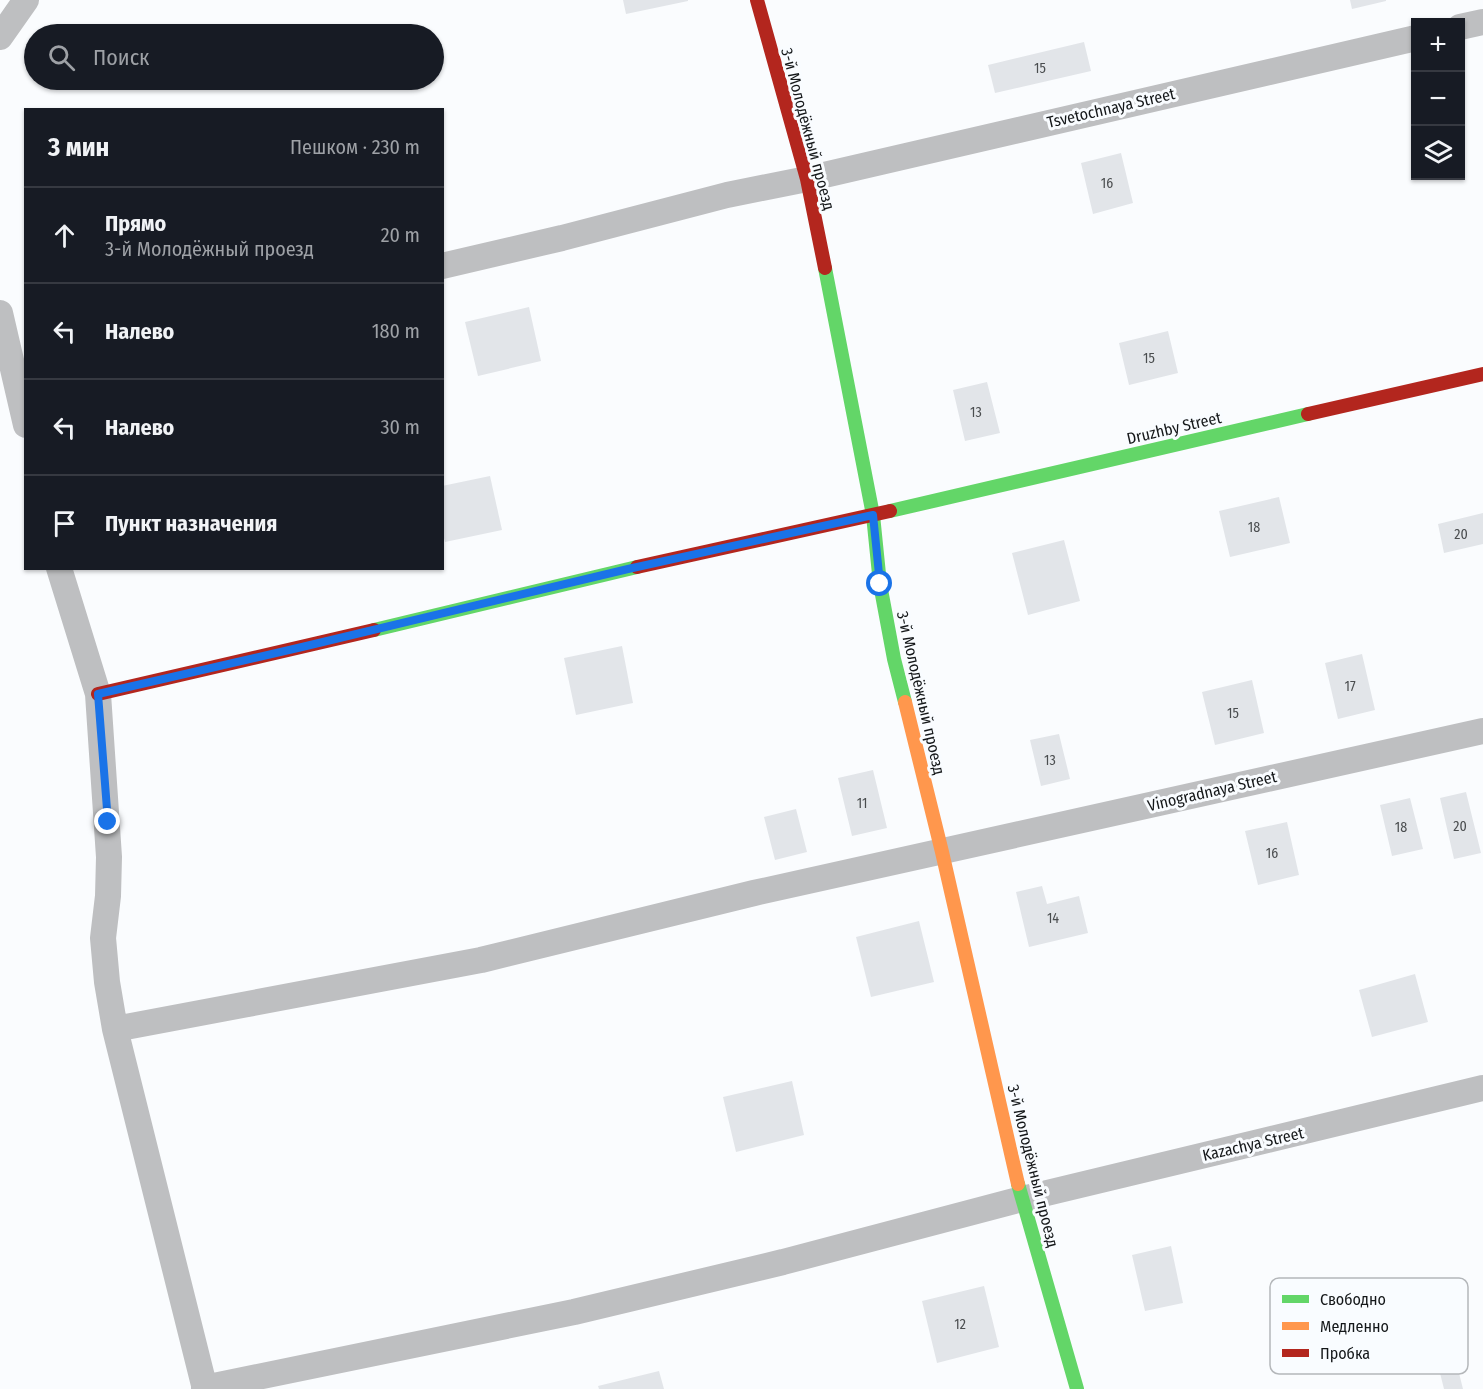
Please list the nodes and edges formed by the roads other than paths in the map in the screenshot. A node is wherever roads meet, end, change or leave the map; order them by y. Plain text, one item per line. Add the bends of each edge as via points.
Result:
1 (26, 0) edge
2 (757, 0) edge
3 (1483, 22) edge
4 (1465, 26) edge
5 (0, 37) edge
6 (1411, 39) edge
7 (807, 179) junction
8 (444, 266) edge
9 (0, 313) edge
10 (19, 364) edge
11 (1483, 374) edge
12 (24, 408) edge
13 (873, 515) junction
14 (60, 570) edge
15 (98, 694) junction
16 (1483, 731) edge
17 (942, 852) junction
18 (115, 1029) junction
19 (1483, 1088) edge
20 (1022, 1199) junction
21 (205, 1389) edge
22 (1077, 1389) edge

1 - 5 street
2 - 7 street, 3-й Молодёжный проезд
3 - 4 street
6 - 7 street, Tsvetochnaya Street
7 - 8 street, Tsvetochnaya Street
7 - 13 street, 3-й Молодёжный проезд
9 - 10 street
10 - 12 street
11 - 13 street, Druzhby Street
13 - 15 street, Druzhby Street
13 - 17 street, 3-й Молодёжный проезд via 880,584 894,658
14 - 15 street
15 - 18 street via 109,857 103,938
16 - 17 street, Vinogradnaya Street
17 - 18 street, Vinogradnaya Street via 481,960
17 - 20 street, 3-й Молодёжный проезд
18 - 21 street
19 - 20 street, Kazachya Street
20 - 21 street, Kazachya Street via 574,1312
20 - 22 street, 3-й Молодёжный проезд

